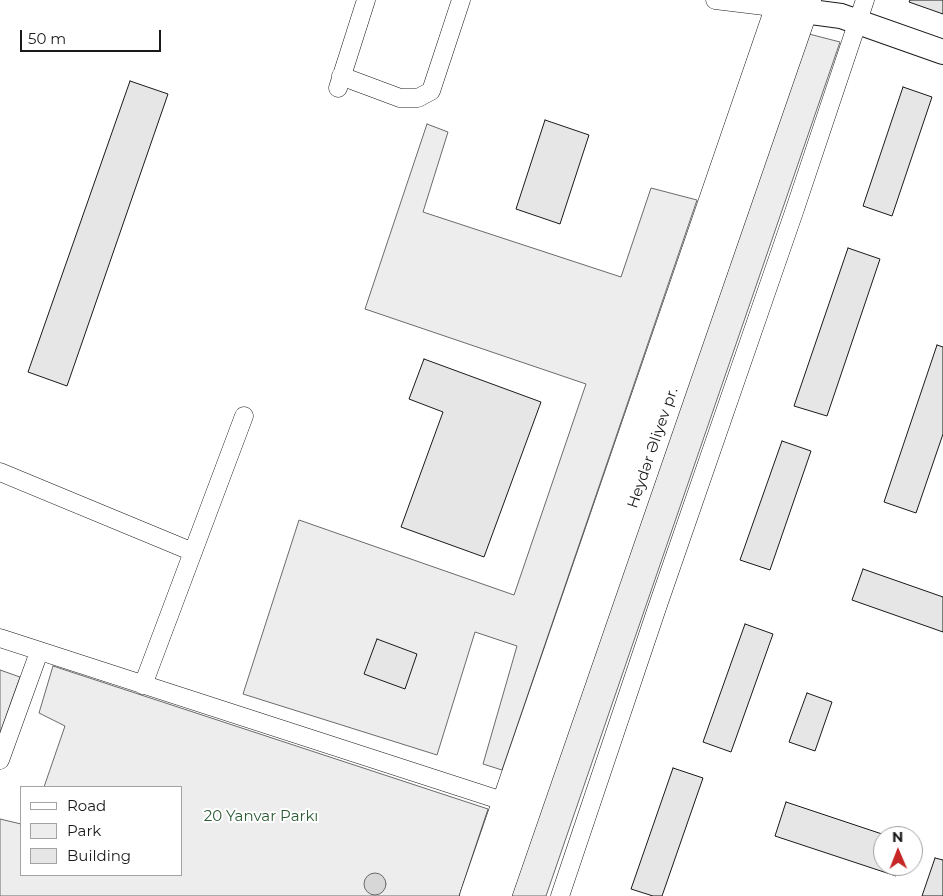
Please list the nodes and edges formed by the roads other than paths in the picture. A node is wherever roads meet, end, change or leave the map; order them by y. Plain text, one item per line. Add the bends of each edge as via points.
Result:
1 (366, 0) edge
2 (461, 0) edge
3 (715, 0) edge
4 (793, 5) edge
5 (861, 11) edge
6 (943, 52) edge
7 (244, 416) dead end
8 (0, 472) edge
9 (193, 552) junction
10 (0, 638) edge
11 (39, 652) junction
12 (143, 685) junction
13 (0, 760) edge
14 (506, 802) junction
15 (474, 896) edge
16 (498, 896) edge
17 (560, 896) edge

1 - 2 street via 339,82 400,98 418,98 430,91
3 - 4 street
4 - 5 street via 826,13
4 - 14 main road, Heydər Əliyev pr.
4 - 16 main road, Heydər Əliyev pr.
5 - 6 street
5 - 17 street
7 - 9 street
8 - 9 street
9 - 12 street
10 - 11 street
11 - 12 street
11 - 13 street
12 - 14 street
14 - 15 main road, Heydər Əliyev pr.

